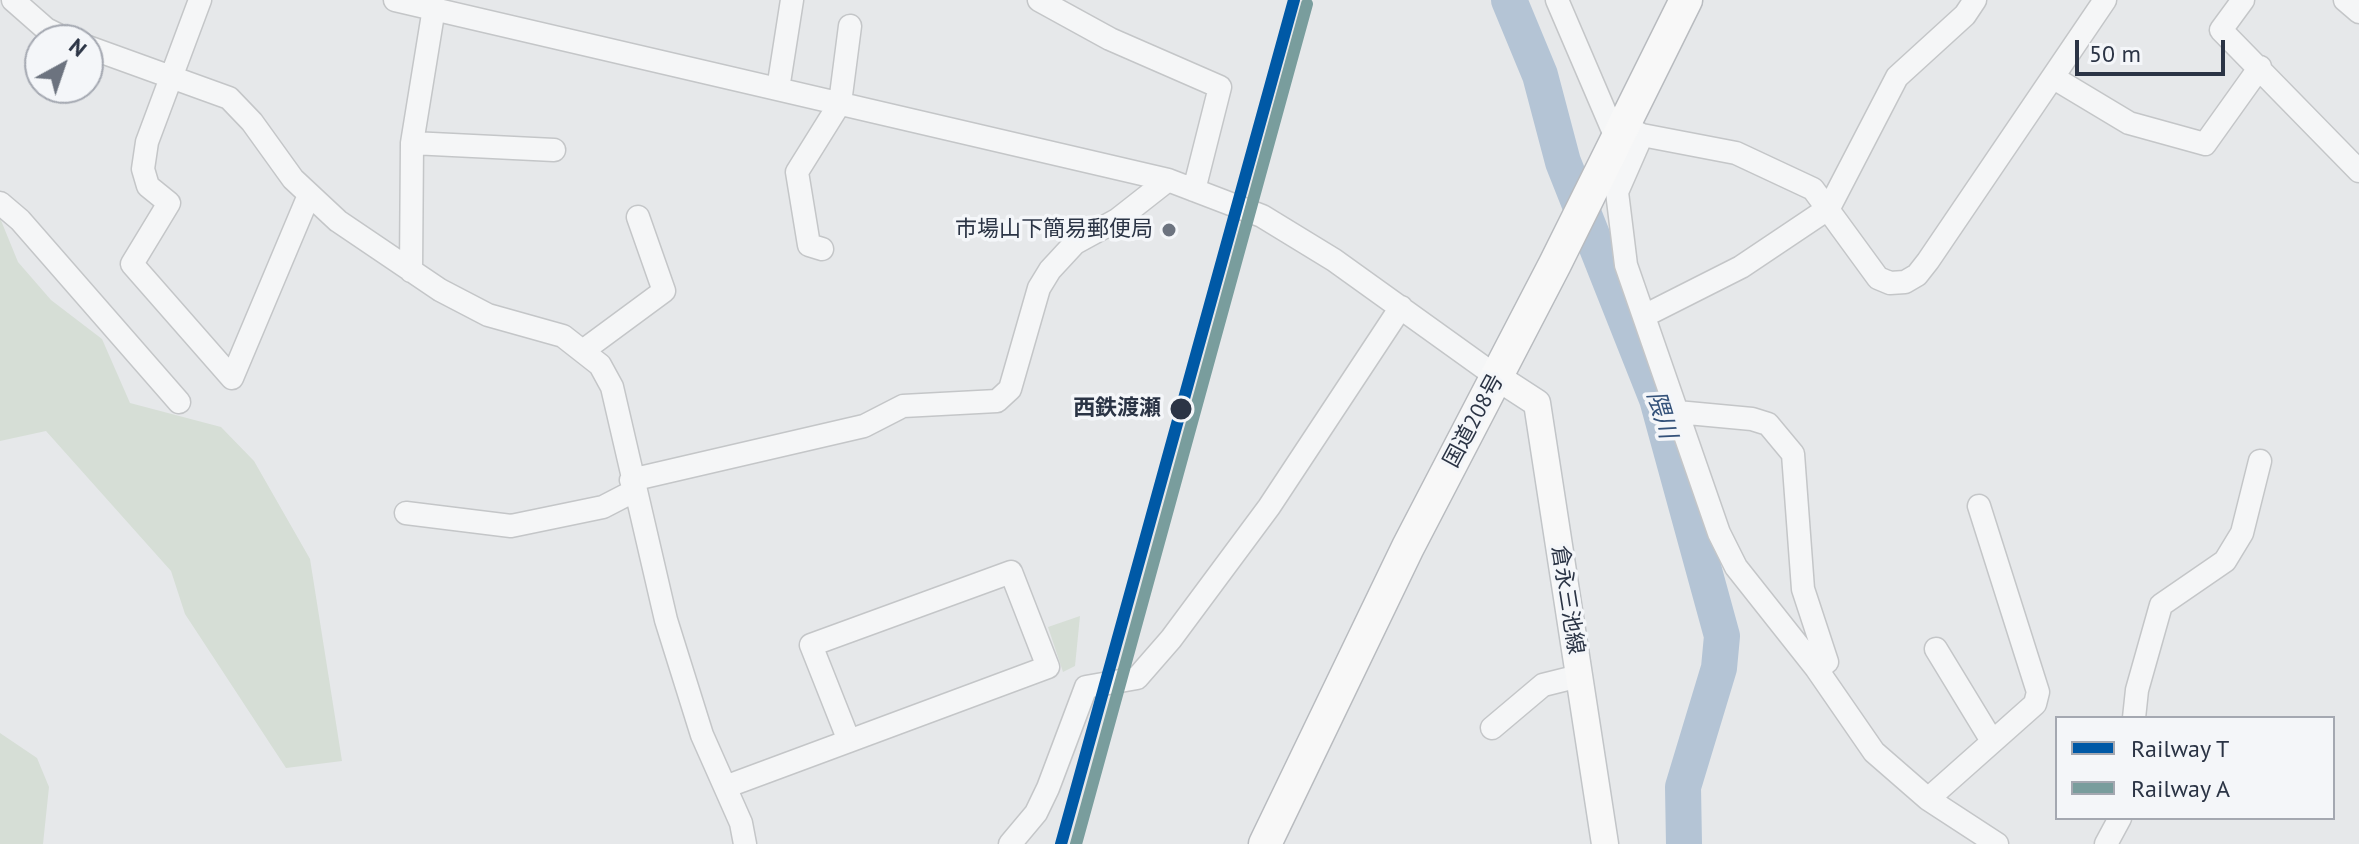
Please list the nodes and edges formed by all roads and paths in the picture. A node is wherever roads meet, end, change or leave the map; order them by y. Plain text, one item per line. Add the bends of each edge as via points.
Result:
1 (13, 0) edge
2 (200, 0) edge
3 (395, 0) edge
4 (792, 0) edge
5 (1039, 0) edge
6 (1557, 0) edge
7 (1686, 0) edge
8 (1975, 0) edge
9 (2105, 0) edge
10 (2243, 0) edge
11 (2345, 0) edge
12 (431, 5) edge
13 (2359, 12) edge
14 (40, 24) edge
15 (850, 26) dead end
16 (104, 52) edge
17 (2260, 67) junction
18 (174, 76) junction
19 (2054, 78) junction
20 (778, 89) junction
21 (840, 103) junction
22 (1624, 137) junction
23 (412, 143) junction
24 (554, 150) dead end
25 (2359, 171) edge
26 (1168, 180) junction
27 (1194, 190) junction
28 (309, 195) junction
29 (0, 203) edge
30 (1829, 208) junction
31 (638, 217) dead end
32 (822, 249) dead end
33 (411, 271) junction
34 (1401, 307) junction
35 (1644, 316) junction
36 (584, 350) junction
37 (1497, 377) junction
38 (179, 402) dead end
39 (1677, 412) junction
40 (2260, 461) dead end
41 (633, 486) junction
42 (1979, 506) dead end
43 (406, 513) dead end
44 (1936, 649) dead end
45 (1816, 668) junction
46 (1579, 676) junction
47 (2134, 716) edge
48 (1492, 728) dead end
49 (849, 741) junction
50 (1992, 741) junction
51 (725, 787) junction
52 (1928, 799) junction
53 (2119, 820) edge
54 (745, 844) edge
55 (1010, 844) edge
56 (1265, 844) edge
57 (1605, 844) edge
58 (1997, 844) edge
59 (2106, 844) edge

1 - 14 street
2 - 18 street
3 - 12 street
4 - 20 street
5 - 27 street via 1110,39 1220,87
6 - 22 street
7 - 22 highway, 国道208号
8 - 30 street via 1897,77
9 - 19 street
10 - 17 street via 2221,30
11 - 13 street
12 - 20 street
12 - 23 street
15 - 21 street
16 - 18 street
17 - 19 street via 2205,144 2129,123
17 - 25 street
18 - 28 street via 229,98
18 - 28 street via 147,142 143,169 148,186 169,203 132,264 232,378
19 - 30 street via 1917,275 1905,282 1878,278
20 - 21 street
21 - 26 street
21 - 32 street via 797,172 809,245
22 - 30 street via 1736,153 1813,189
22 - 35 street via 1617,192 1626,265
22 - 37 highway, 国道208号
23 - 24 street
23 - 33 street
26 - 27 street
26 - 41 street via 1117,220 1075,243 1050,270 1039,288 1010,389 997,401 903,406 864,426
27 - 34 street via 1262,216
28 - 33 street
29 - 38 street
30 - 35 street via 1741,267
31 - 36 street via 664,291
33 - 36 street via 488,315 563,336
34 - 37 street
34 - 55 street via 1269,507 1171,639 1137,678 1086,687 1036,813
35 - 39 street
36 - 41 street via 612,387
37 - 46 main road, 倉永三池線 via 1537,403
37 - 56 highway, 国道208号 via 1408,547
39 - 45 street via 1736,567
39 - 45 street via 1768,424 1793,454 1803,589 1827,662
40 - 47 street via 2242,533 2225,561 2161,605
41 - 43 street via 603,507 511,526
41 - 51 street via 666,620 702,735
42 - 50 street via 2038,692 2035,704
44 - 50 street
45 - 52 street via 1874,752
46 - 48 street via 1543,685
46 - 57 main road, 倉永三池線
49 - 49 street via 1048,667 1011,572 811,645
49 - 51 street
50 - 52 street
51 - 54 street
52 - 58 street
53 - 59 street

